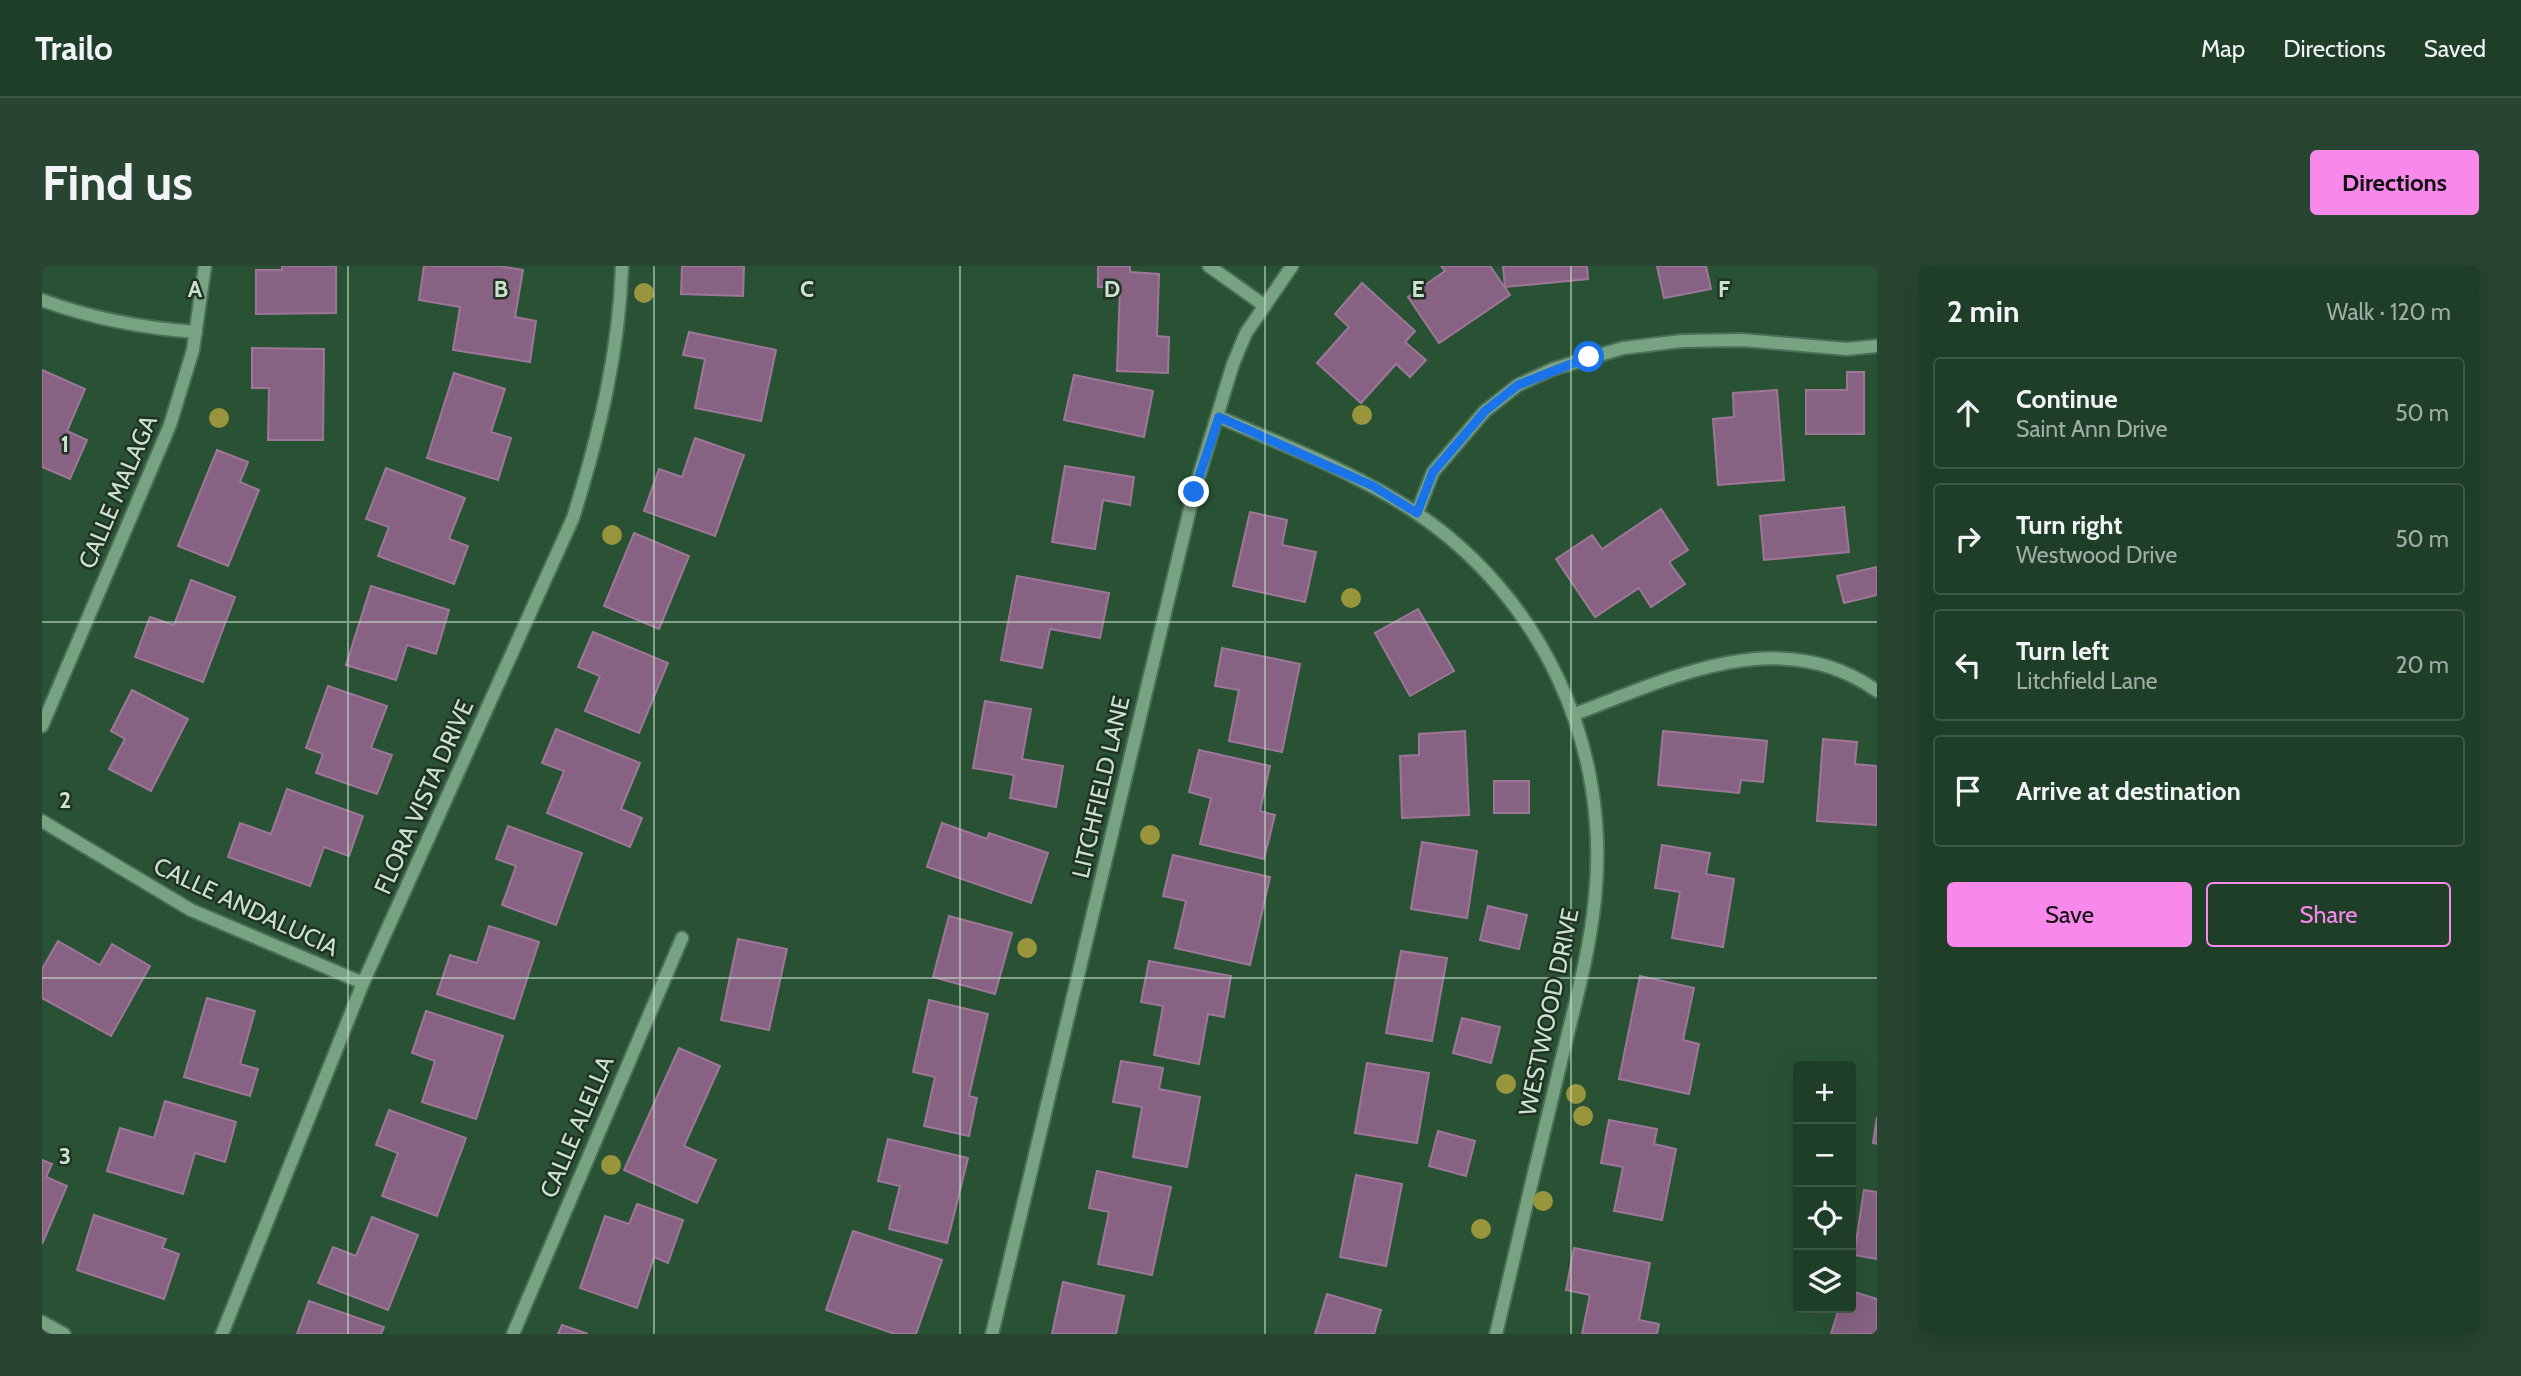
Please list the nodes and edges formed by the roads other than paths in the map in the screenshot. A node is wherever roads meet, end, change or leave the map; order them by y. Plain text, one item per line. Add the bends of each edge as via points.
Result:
1 (205, 266) edge
2 (622, 266) edge
3 (1209, 266) edge
4 (1292, 266) edge
5 (42, 300) edge
6 (1265, 306) junction
7 (196, 332) junction
8 (1877, 346) edge
9 (1219, 417) junction
10 (1417, 513) junction
11 (1877, 691) edge
12 (1574, 714) junction
13 (42, 726) edge
14 (42, 821) edge
15 (682, 938) dead end
16 (363, 983) junction
17 (42, 1322) edge
18 (64, 1334) edge
19 (222, 1334) edge
20 (513, 1334) edge
21 (992, 1334) edge
22 (1496, 1334) edge

1 - 7 street, CALLE MALAGA
2 - 16 street, FLORA VISTA DRIVE via 615,357 598,438 573,518
3 - 6 street
4 - 6 street, LITCHFIELD LANE
5 - 7 street via 143,328
6 - 9 street, LITCHFIELD LANE via 1233,365
7 - 13 street, CALLE MALAGA via 170,425
8 - 10 street via 1847,349 1742,340 1682,341 1623,348 1553,369 1518,385 1485,411 1433,472
9 - 10 street, WESTWOOD DRIVE via 1373,486
9 - 21 street, LITCHFIELD LANE via 1194,492
10 - 12 street, WESTWOOD DRIVE via 1480,564 1513,602 1545,649
11 - 12 street via 1839,670 1762,656 1692,670
12 - 22 street, WESTWOOD DRIVE via 1594,799 1595,899 1583,976
14 - 16 street, CALLE ANDALUCIA via 191,910
15 - 20 street, CALLE ALELLA
16 - 19 street, FLORA VISTA DRIVE
17 - 18 street

